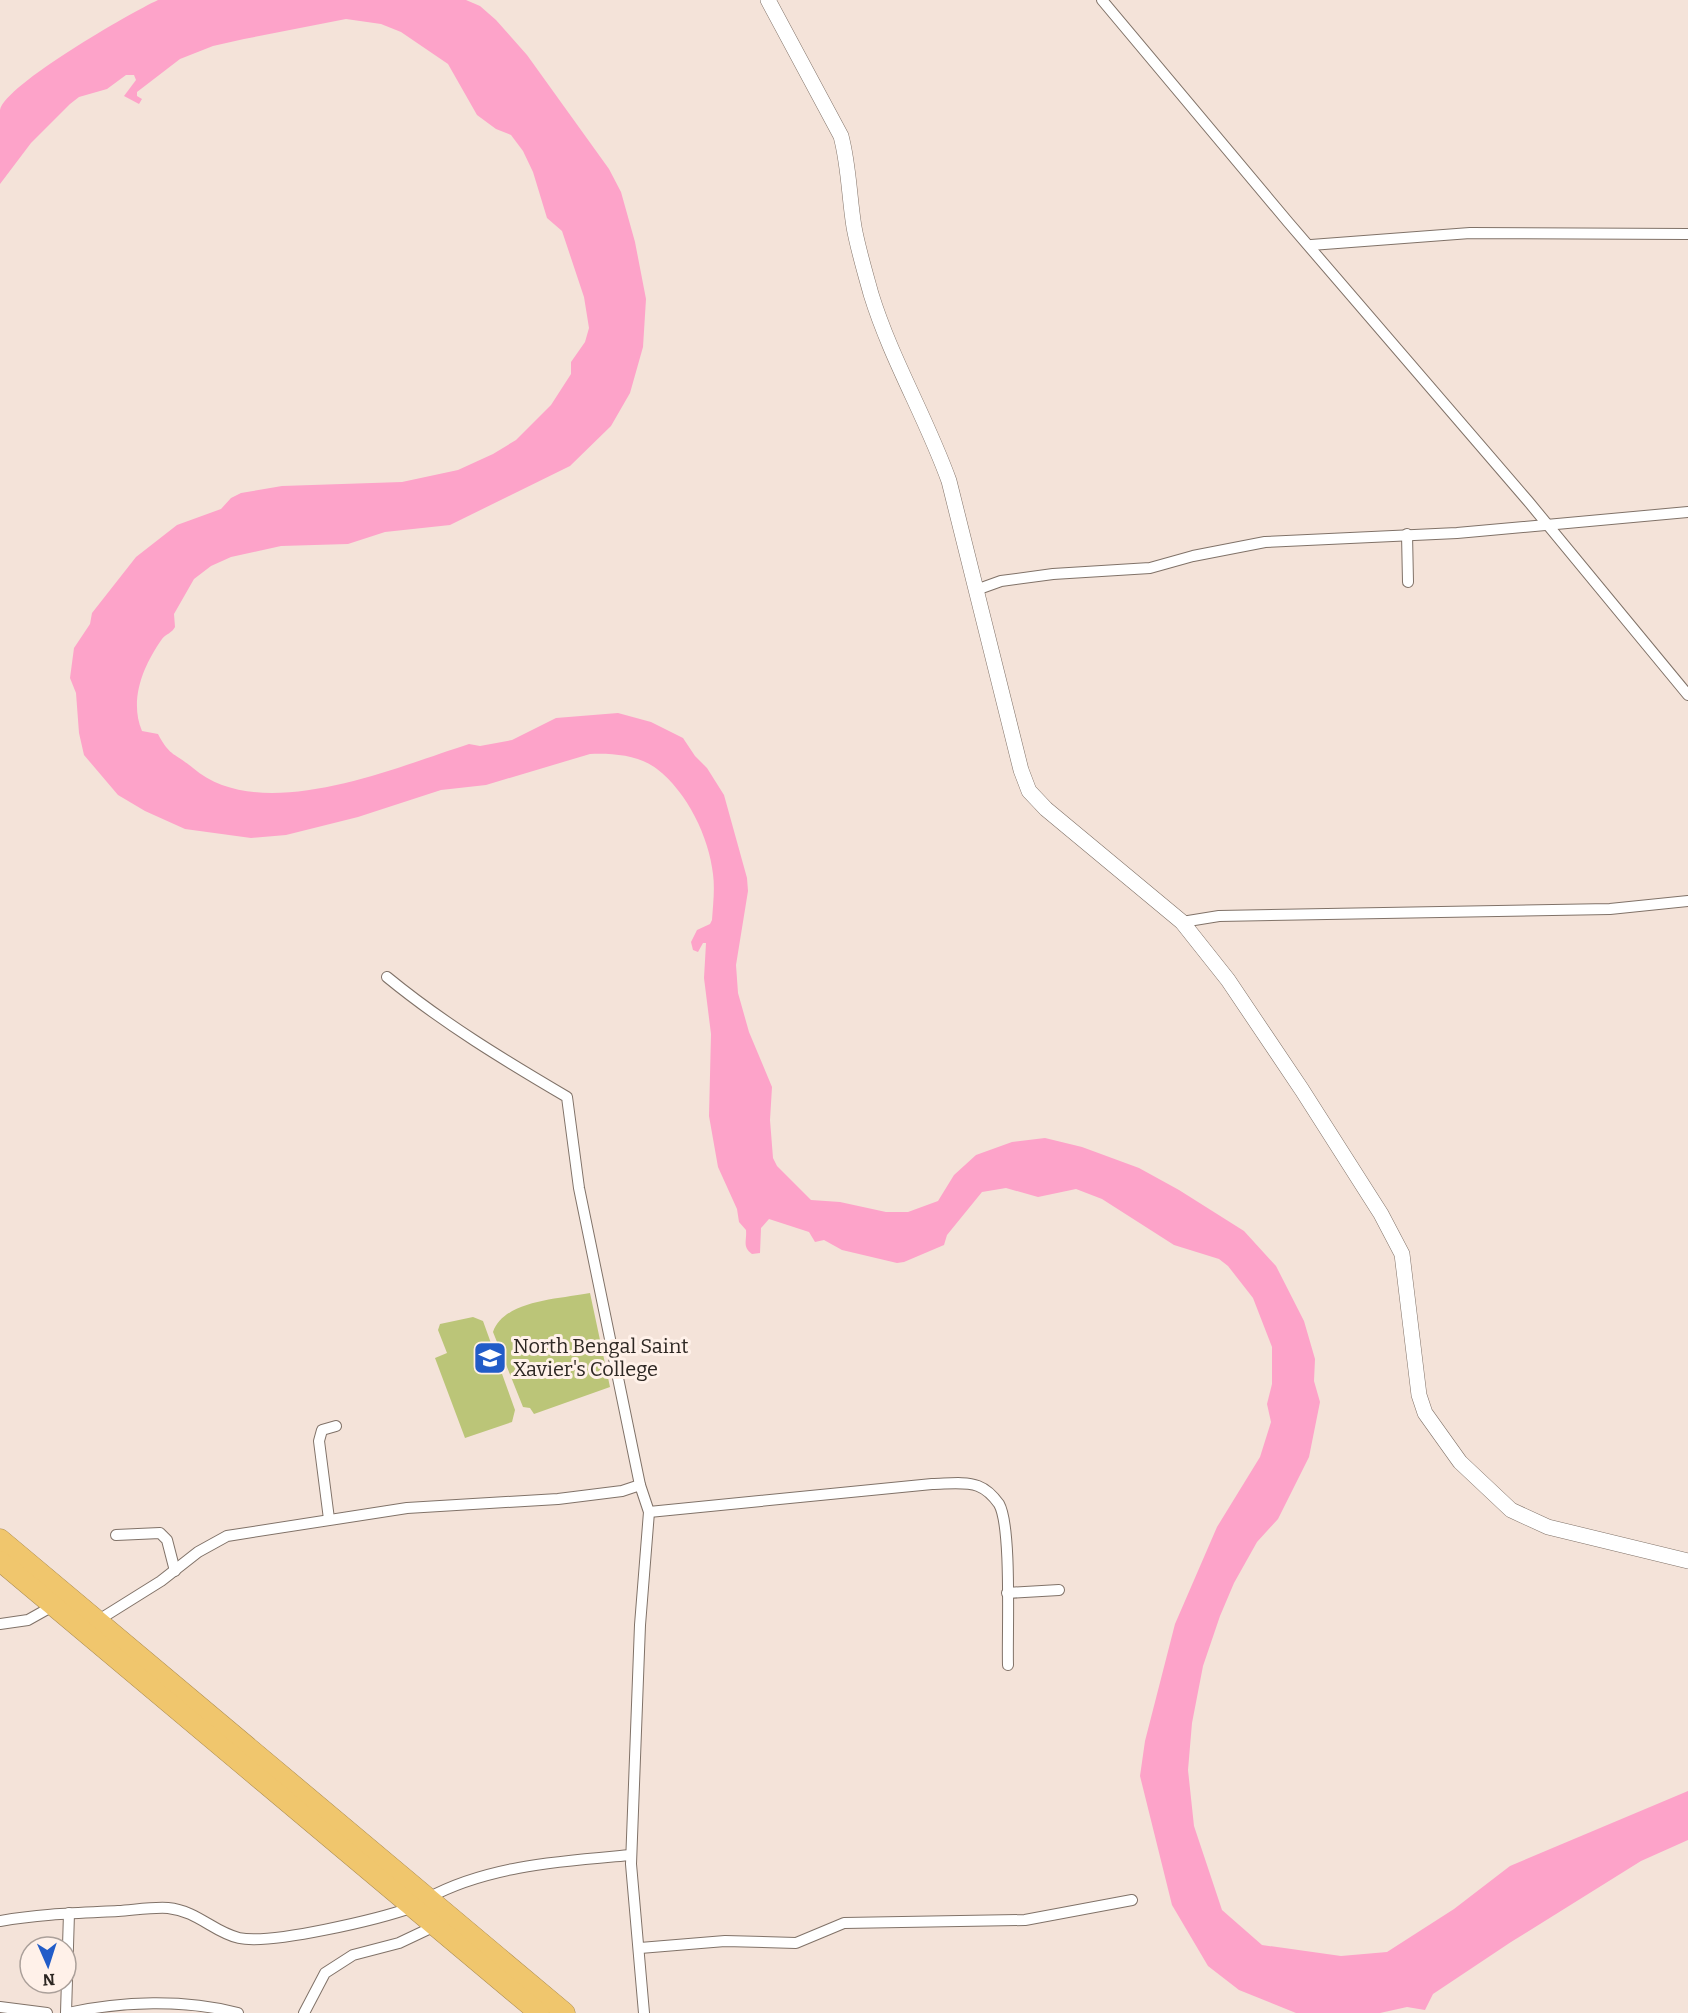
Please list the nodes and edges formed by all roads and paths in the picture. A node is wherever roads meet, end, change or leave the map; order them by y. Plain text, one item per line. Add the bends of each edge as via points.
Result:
1 (768, 0) edge
2 (1102, 0) edge
3 (1688, 234) edge
4 (1311, 245) junction
5 (1688, 512) edge
6 (1547, 525) junction
7 (1407, 534) junction
8 (1408, 582) dead end
9 (976, 590) junction
10 (1688, 695) edge
11 (1688, 902) edge
12 (1182, 922) junction
13 (387, 976) dead end
14 (336, 1426) dead end
15 (640, 1485) junction
16 (649, 1512) junction
17 (329, 1519) junction
18 (116, 1536) dead end
19 (0, 1539) edge
20 (0, 1561) edge
21 (1688, 1562) edge
22 (175, 1571) junction
23 (1059, 1590) dead end
24 (1007, 1593) junction
25 (53, 1606) junction
26 (97, 1621) junction
27 (0, 1624) edge
28 (1008, 1665) dead end
29 (631, 1855) junction
30 (1132, 1900) dead end
31 (421, 1903) junction
32 (69, 1913) junction
33 (0, 1922) edge
34 (435, 1926) junction
35 (640, 1948) junction
36 (0, 2007) edge
37 (47, 2013) edge
38 (67, 2013) edge
39 (238, 2013) edge
40 (304, 2013) edge
41 (539, 2013) edge
42 (565, 2013) edge
43 (644, 2013) edge

1 - 9 street via 841,136 854,229 871,294 897,364 945,471
2 - 4 street
3 - 4 street via 1470,233
4 - 6 street via 1383,336 1460,420
5 - 6 street
6 - 7 street
6 - 10 street
7 - 8 street
7 - 9 street via 1265,542 1150,568 1053,574 1001,581
9 - 12 street via 1018,762 1029,791
11 - 12 street via 1610,909 1219,916
12 - 21 street via 1242,1000 1302,1090 1402,1254 1419,1395 1425,1413 1460,1462 1495,1497 1529,1520
13 - 15 street via 418,1003 492,1053 567,1097 579,1188
14 - 17 street via 322,1430 320,1441
15 - 16 street
15 - 17 street via 622,1491 558,1498 407,1508
16 - 24 street via 932,1484 978,1486 999,1505 1003,1518
16 - 29 street via 639,1637
17 - 22 street via 227,1536
18 - 22 street via 160,1533 167,1540
19 - 26 highway
20 - 25 highway
22 - 26 street
23 - 24 street
24 - 28 street
25 - 27 street via 28,1620
25 - 31 highway
26 - 31 highway
29 - 31 street via 554,1862 470,1879
29 - 35 street
30 - 35 street via 1025,1920 844,1923 796,1943 726,1941
31 - 32 street via 315,1931 253,1939 239,1938 191,1913 167,1908
31 - 34 highway
31 - 42 highway
32 - 33 street
32 - 38 street
34 - 40 street via 407,1940 353,1955 326,1973
34 - 41 highway
35 - 43 street
36 - 37 street
38 - 39 street via 105,2005 146,2005 196,2006

